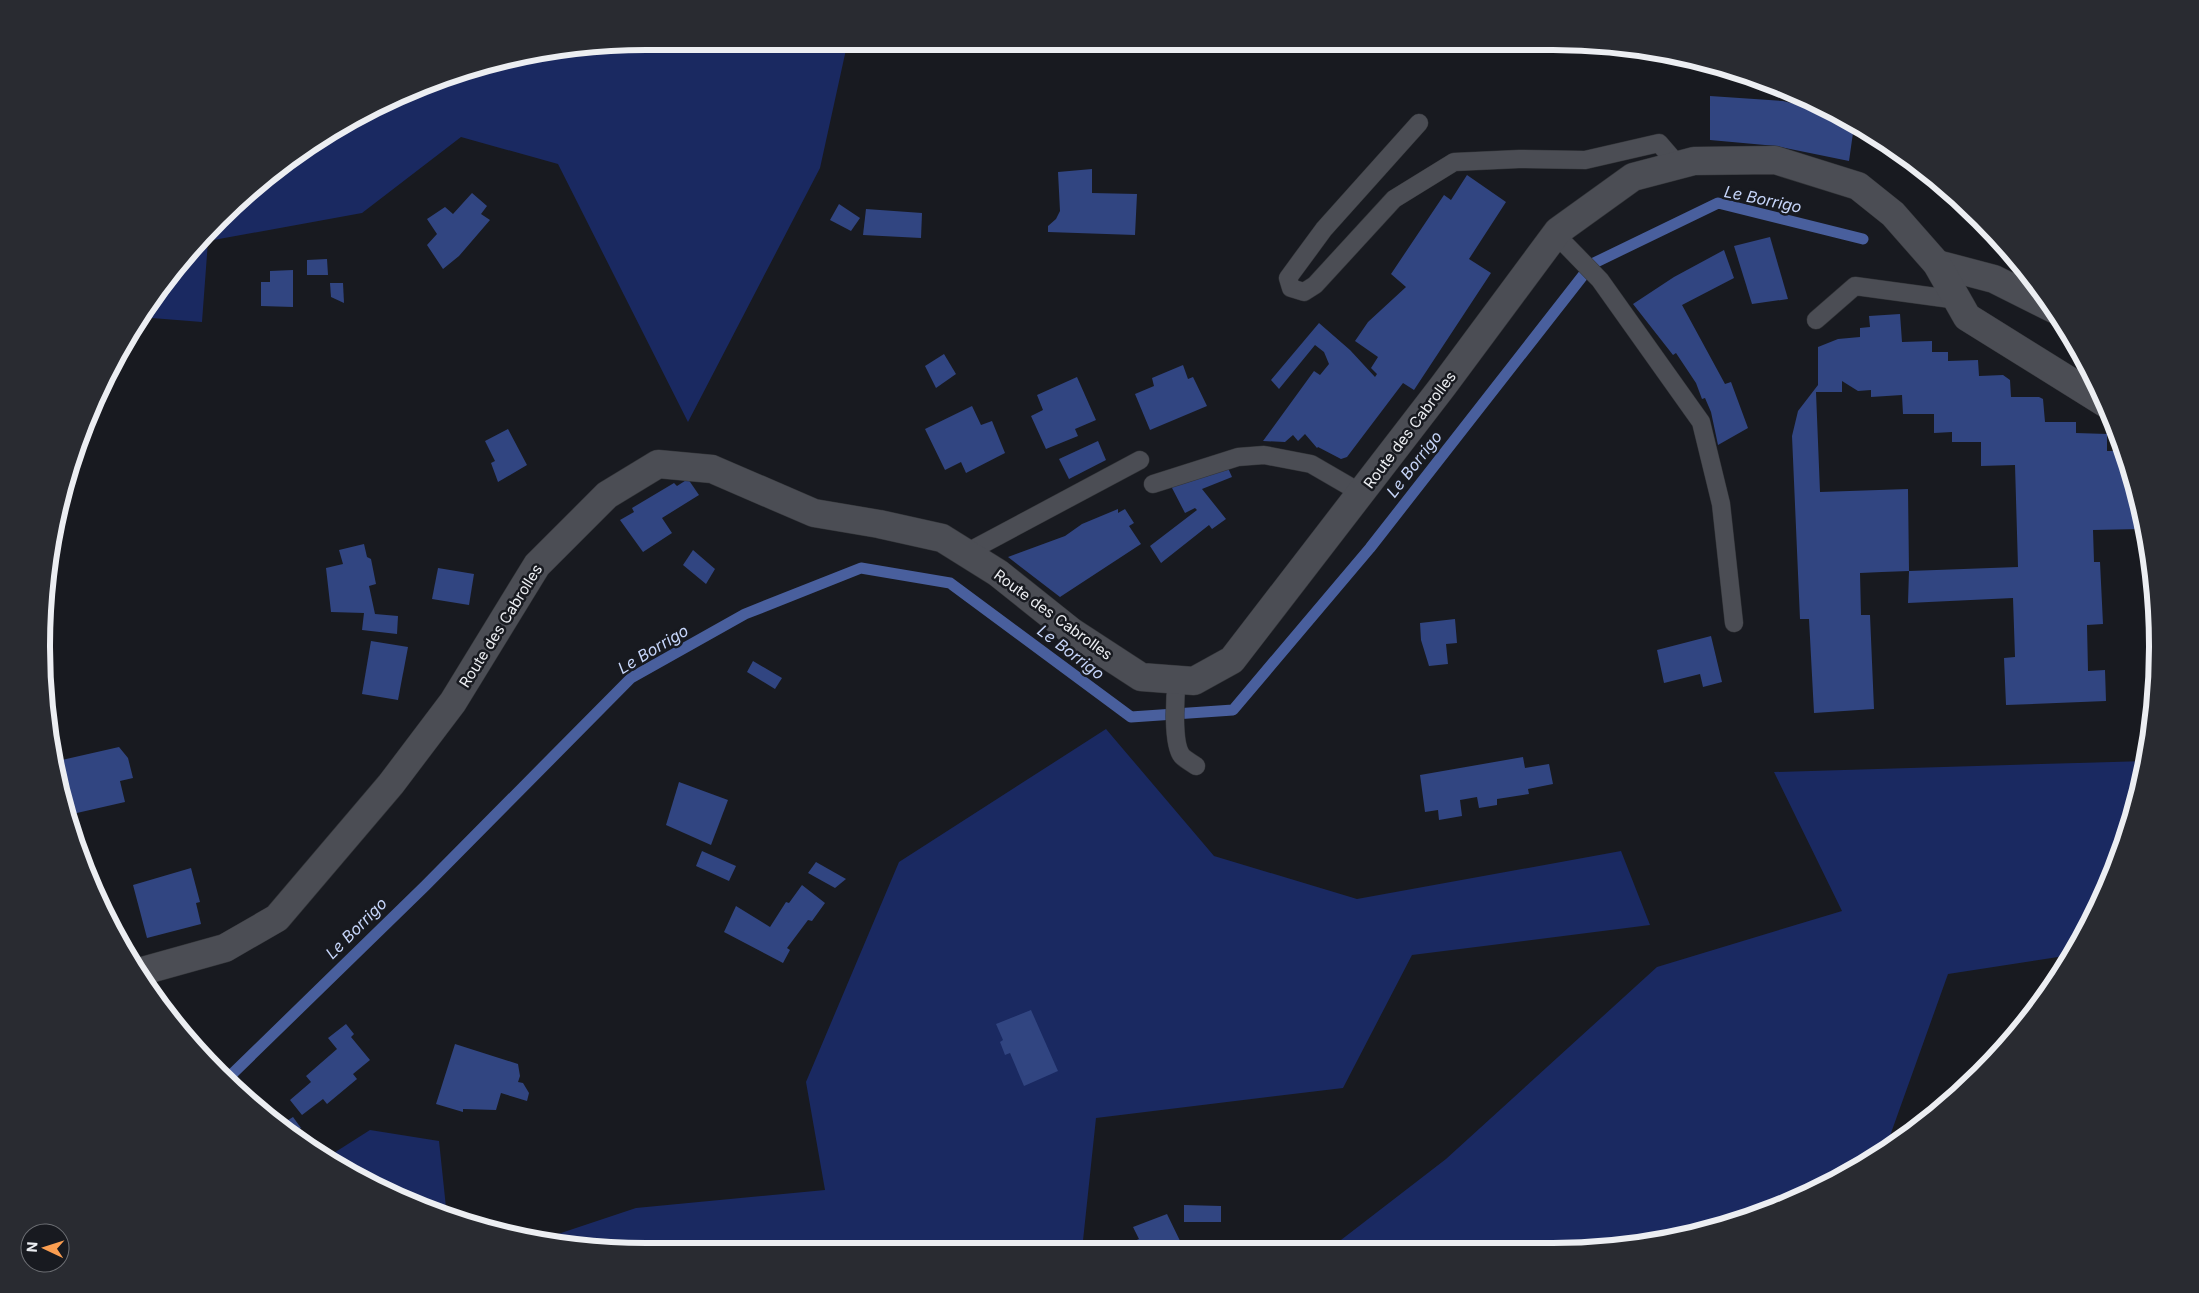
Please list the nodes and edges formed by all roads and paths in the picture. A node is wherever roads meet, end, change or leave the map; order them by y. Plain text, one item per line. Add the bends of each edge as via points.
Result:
1 (1419, 123) dead end
2 (1678, 165) junction
3 (1560, 241) junction
4 (1938, 264) junction
5 (1958, 300) junction
6 (2039, 301) edge
7 (1816, 320) dead end
8 (2092, 394) edge
9 (1140, 460) dead end
10 (1153, 484) dead end
11 (1361, 493) junction
12 (966, 553) junction
13 (1734, 623) dead end
14 (1176, 690) junction
15 (1196, 766) dead end
16 (146, 970) edge

1 - 2 lane via 1324,229 1288,278 1291,288 1304,292 1315,285 1394,199 1454,162 1585,160 1659,143
2 - 3 street, Route des Cabrolles via 1633,177 1558,231
2 - 4 street, Route des Cabrolles via 1694,161 1775,160 1858,186 1893,214
3 - 11 street, Route des Cabrolles
3 - 13 lane via 1600,280 1701,422 1721,504
4 - 5 street, Route des Cabrolles
4 - 6 street via 1994,279
5 - 7 lane via 1855,286
5 - 8 street, Route des Cabrolles via 1968,317
9 - 12 lane
10 - 11 lane via 1238,457 1264,455 1312,464
11 - 14 street, Route des Cabrolles via 1232,660
12 - 14 street, Route des Cabrolles via 998,573 1072,632 1141,678
12 - 16 street, Route des Cabrolles via 942,538 814,513 712,469 658,464 607,495 537,565 453,702 391,784 277,918 225,948
14 - 15 lane via 1178,742 1182,756

